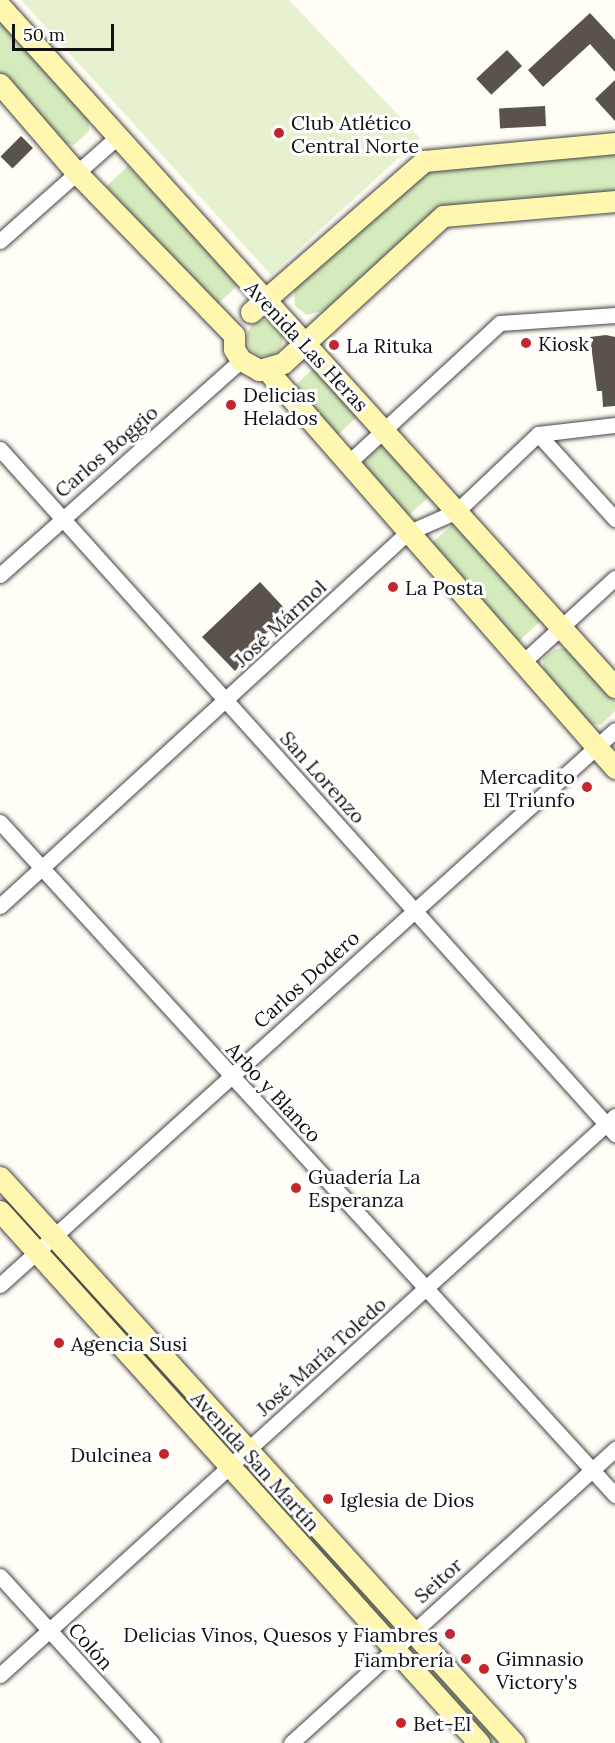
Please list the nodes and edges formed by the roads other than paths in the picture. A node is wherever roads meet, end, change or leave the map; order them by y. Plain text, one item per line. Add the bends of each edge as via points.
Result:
1 (0, 6) edge
2 (0, 84) edge
3 (117, 137) junction
4 (615, 143) edge
5 (76, 172) junction
6 (615, 201) edge
7 (0, 241) edge
8 (615, 315) edge
9 (280, 325) junction
10 (234, 335) junction
11 (253, 366) junction
12 (615, 425) edge
13 (384, 430) junction
14 (538, 434) junction
15 (0, 449) edge
16 (347, 464) junction
17 (457, 511) junction
18 (62, 519) junction
19 (615, 519) edge
20 (407, 533) junction
21 (0, 575) edge
22 (615, 578) edge
23 (562, 627) junction
24 (524, 661) junction
25 (615, 687) edge
26 (226, 701) junction
27 (615, 730) edge
28 (595, 747) junction
29 (615, 768) edge
30 (0, 822) edge
31 (42, 868) junction
32 (0, 906) edge
33 (415, 910) junction
34 (230, 1076) junction
35 (612, 1125) edge
36 (0, 1177) edge
37 (0, 1211) edge
38 (53, 1238) junction
39 (36, 1252) junction
40 (0, 1285) edge
41 (429, 1287) junction
42 (615, 1449) edge
43 (248, 1450) junction
44 (230, 1467) junction
45 (592, 1470) junction
46 (615, 1496) edge
47 (0, 1576) edge
48 (48, 1630) junction
49 (412, 1632) junction
50 (395, 1648) junction
51 (0, 1675) edge
52 (152, 1743) edge
53 (291, 1743) edge
54 (479, 1743) edge
55 (514, 1743) edge

1 - 3 main road, Avenida Las Heras
2 - 5 main road
3 - 5 street
3 - 9 main road, Avenida Las Heras
4 - 9 main road via 424,160
5 - 7 street
5 - 10 main road
6 - 9 main road via 443,216
8 - 13 street via 500,323
9 - 10 main road via 238,323
9 - 11 main road via 283,363
9 - 13 main road, Avenida Las Heras
10 - 11 main road via 234,349
11 - 16 main road
11 - 18 street, Carlos Boggio
12 - 14 street
13 - 16 street
13 - 17 main road, Avenida Las Heras
14 - 17 street, José Mármol
14 - 19 street
15 - 18 street, San Lorenzo
16 - 20 main road
17 - 20 street, José Mármol
17 - 23 main road, Avenida Las Heras
18 - 21 street, Carlos Boggio
18 - 26 street, San Lorenzo
20 - 24 main road
20 - 26 street, José Mármol
22 - 23 street
23 - 24 street
23 - 25 main road, Avenida Las Heras
24 - 28 main road
26 - 31 street, José Mármol
26 - 33 street, San Lorenzo
27 - 28 street, Carlos Dodero
28 - 29 main road
28 - 33 street, Carlos Dodero
30 - 31 street, Arbo y Blanco
31 - 32 street, José Mármol
31 - 34 street, Arbo y Blanco
33 - 34 street, Carlos Dodero
33 - 35 street, San Lorenzo
34 - 38 street, Carlos Dodero
34 - 41 street, Arbo y Blanco
35 - 41 street, José María Toledo
36 - 38 main road, Avenida San Martín
37 - 39 main road, Avenida San Martín
38 - 39 street, Carlos Dodero
38 - 43 main road, Avenida San Martín
39 - 40 street, Carlos Dodero
39 - 44 main road, Avenida San Martín
41 - 43 street, José María Toledo
41 - 45 street, Arbo y Blanco
42 - 45 street, Seitor
43 - 44 street, José María Toledo
43 - 49 main road, Avenida San Martín
44 - 48 street, José María Toledo
44 - 50 main road, Avenida San Martín
45 - 46 street, Arbo y Blanco
45 - 49 street, Seitor
47 - 48 street, Colón
48 - 51 street, José María Toledo
48 - 52 street, Colón
49 - 50 street, Seitor
49 - 55 main road, Avenida San Martín
50 - 53 street, Seitor
50 - 54 main road, Avenida San Martín

